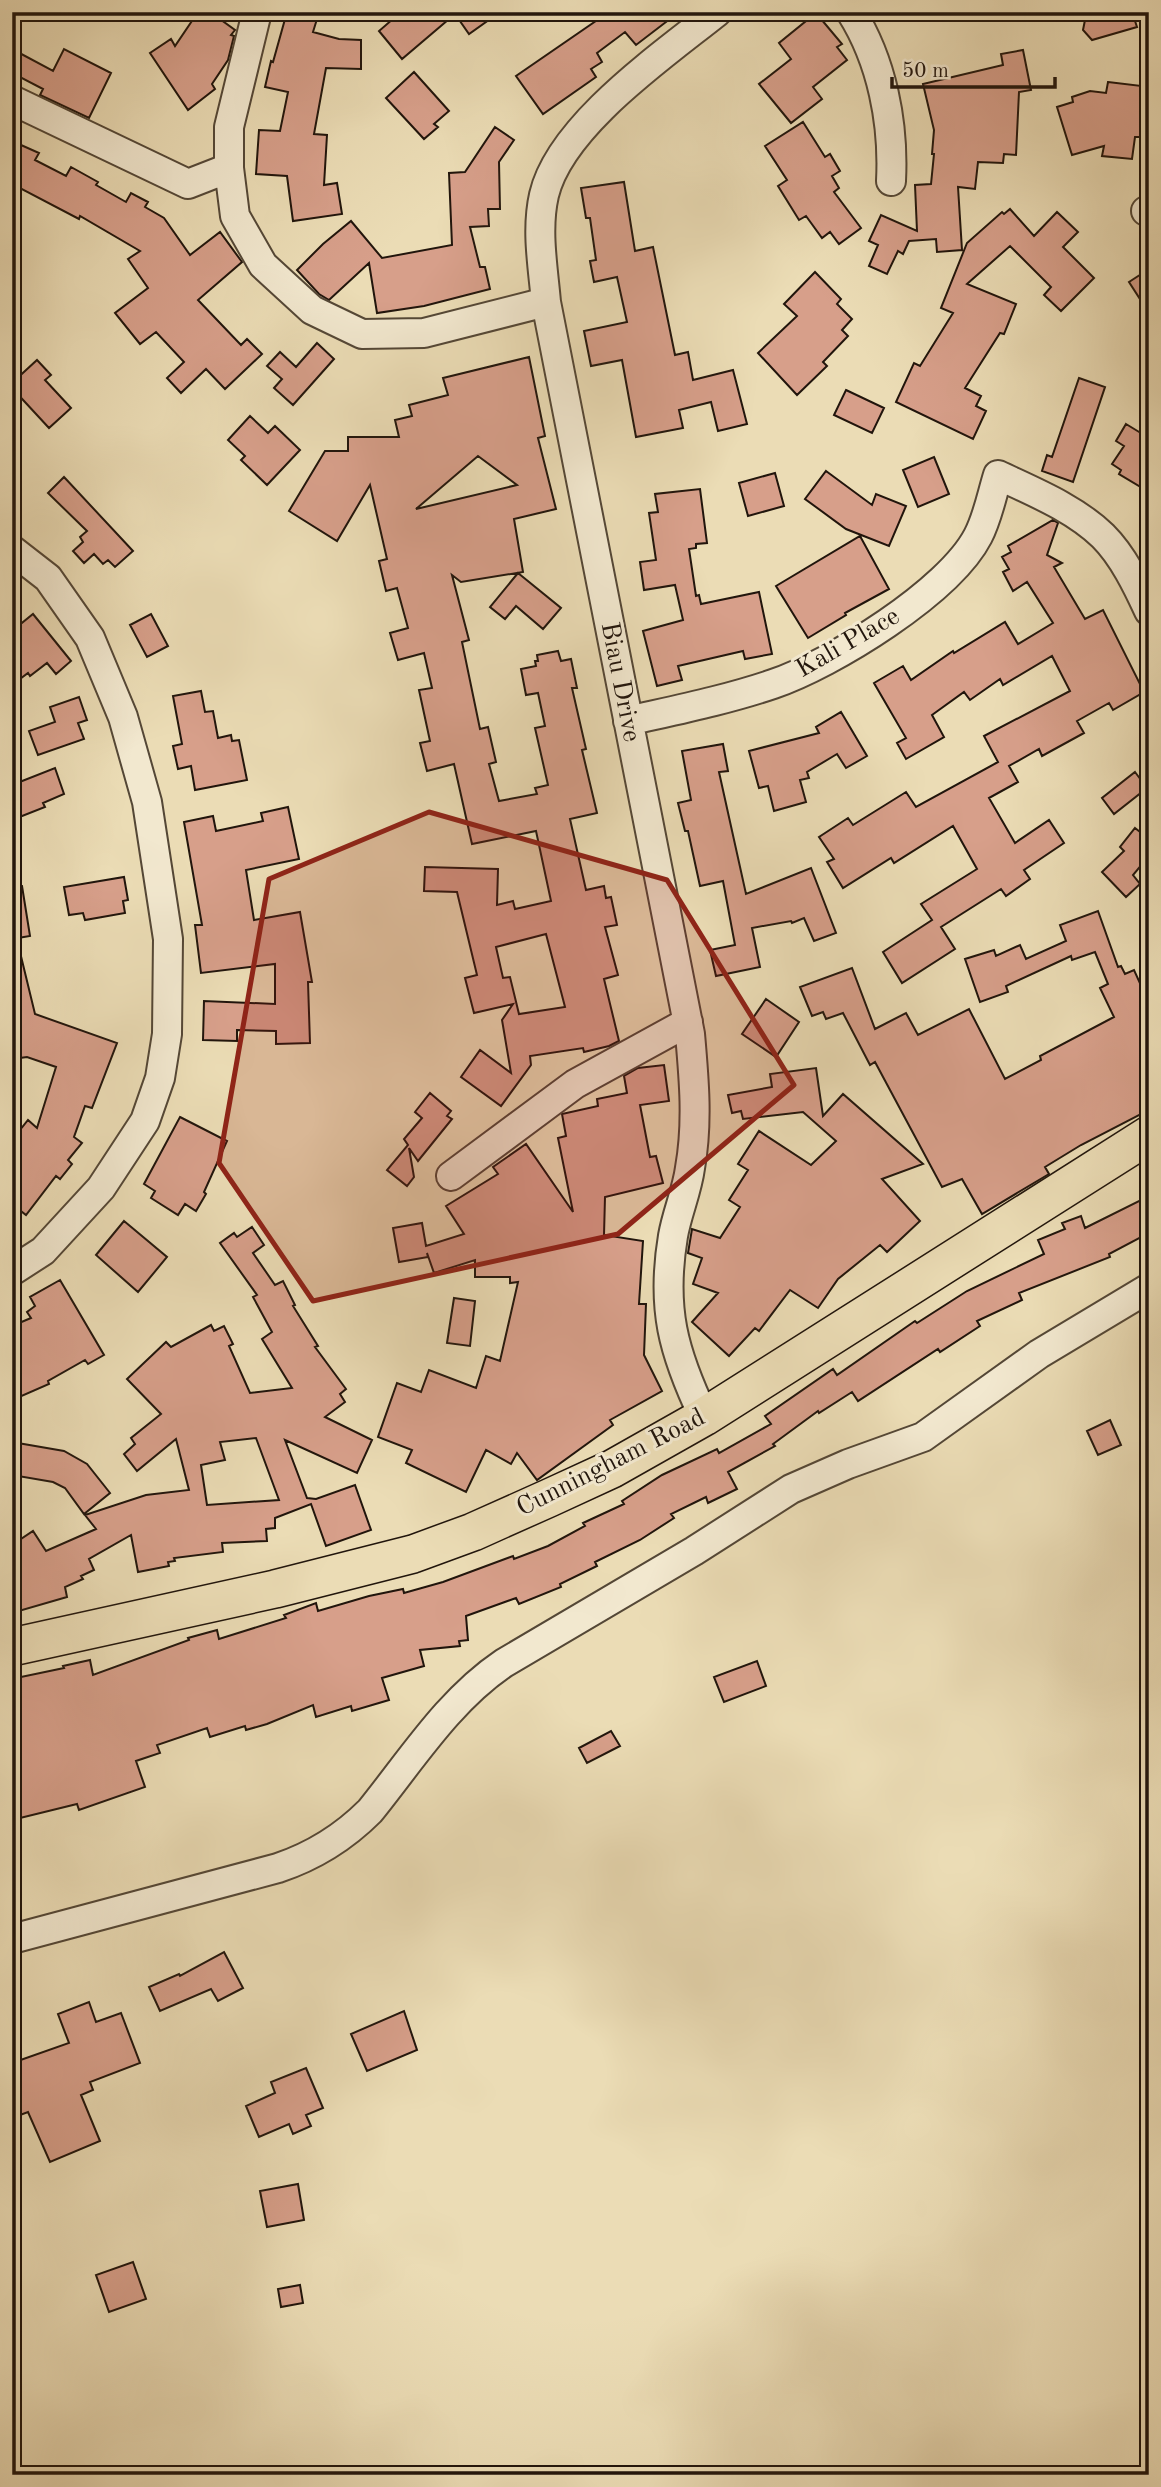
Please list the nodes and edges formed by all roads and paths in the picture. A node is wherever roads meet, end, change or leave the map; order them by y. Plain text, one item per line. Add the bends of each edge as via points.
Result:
1 (257, 12) edge
2 (717, 12) edge
3 (851, 12) edge
4 (12, 100) edge
5 (229, 168) junction
6 (891, 181) dead end
7 (547, 302) junction
8 (15, 557) edge
9 (1149, 611) edge
10 (628, 721) junction
11 (688, 1022) junction
12 (1149, 1135) edge
13 (451, 1175) dead end
14 (12, 1270) edge
15 (1149, 1289) edge
16 (704, 1417) junction
17 (12, 1647) edge
18 (12, 1938) edge

1 - 5 street via 229,127
2 - 7 street, Biau Drive via 617,92 558,159 543,196 540,244
3 - 6 street via 881,82 891,141
4 - 5 street via 188,184
5 - 7 street via 235,216 263,265 312,310 362,334 424,333
7 - 10 street, Biau Drive
8 - 14 street via 48,578 90,638 123,717 147,802 168,939 167,1034 160,1078 145,1121 101,1188 43,1251
9 - 10 street, Kali Place via 1133,577 1103,536 1071,512 998,475 978,536 963,556 947,576 884,625 775,683
10 - 11 street, Biau Drive
11 - 13 street via 575,1084
11 - 16 street, Biau Drive via 696,1109 667,1296 675,1346
12 - 16 main road, Cunningham Road
15 - 18 street via 1039,1354 923,1437 791,1489 494,1670 455,1705 370,1811 319,1852 278,1868
16 - 17 main road, Cunningham Road via 612,1469 474,1532 413,1554

